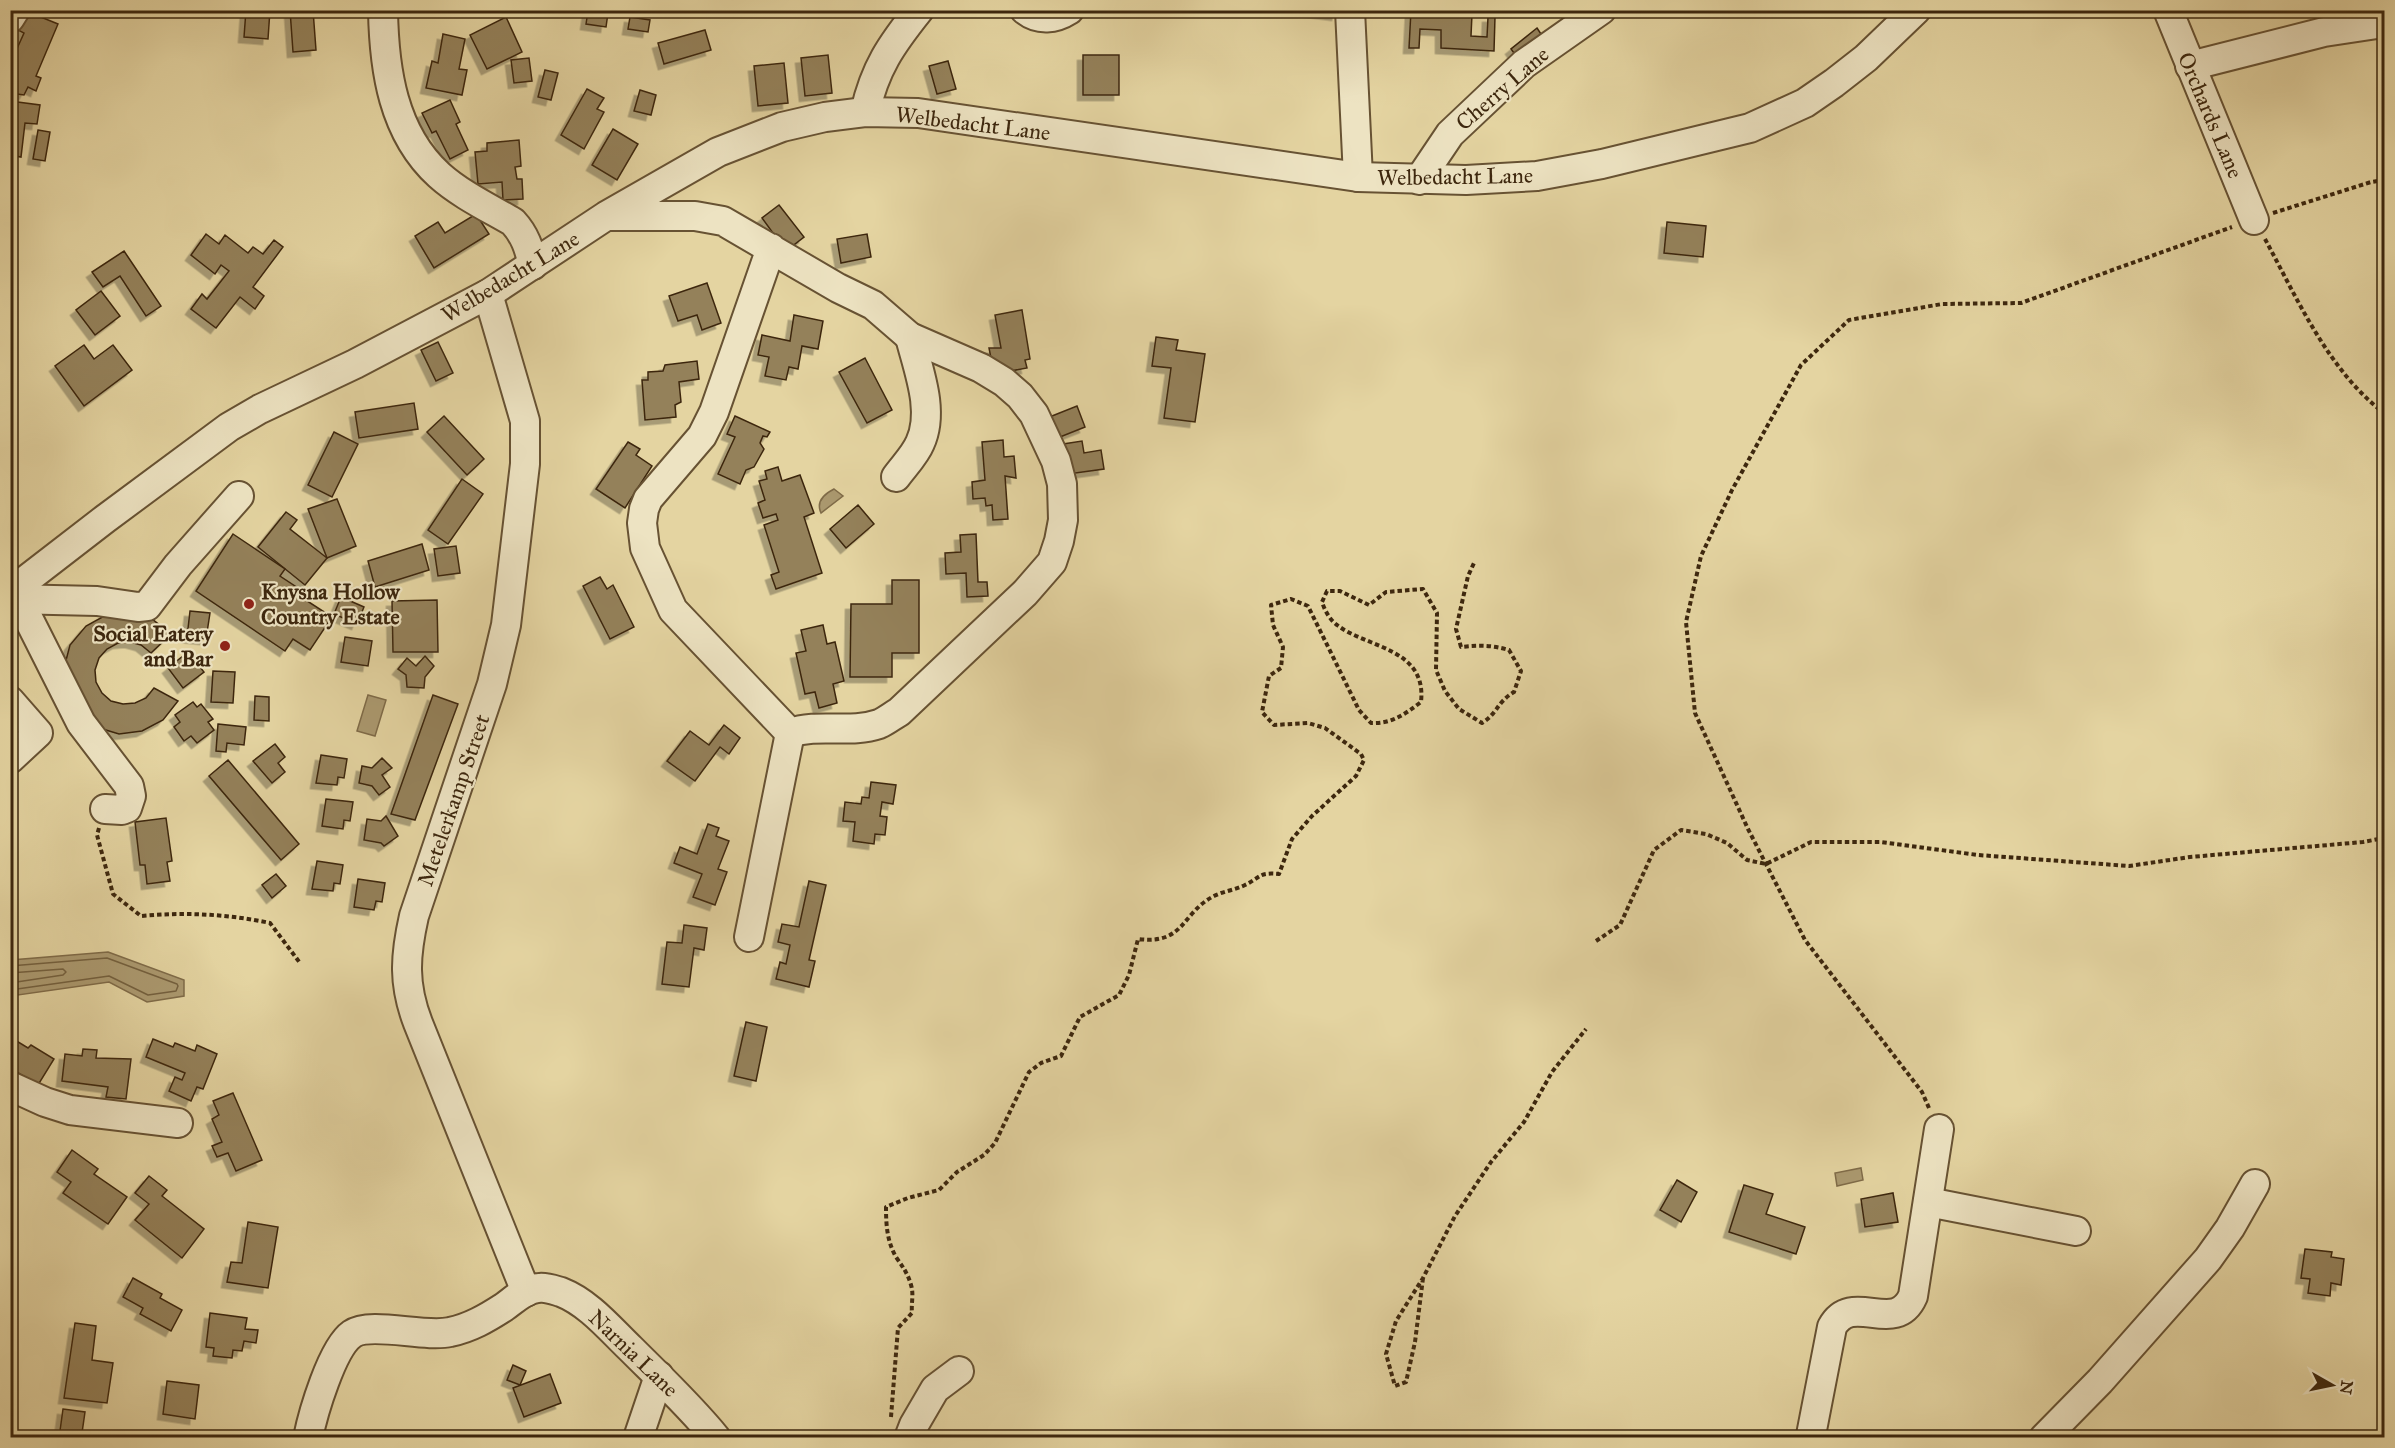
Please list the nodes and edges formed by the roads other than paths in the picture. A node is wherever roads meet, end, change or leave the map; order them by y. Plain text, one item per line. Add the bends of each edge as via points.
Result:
1 (15, 10) edge
2 (383, 10) edge
3 (919, 10) edge
4 (1025, 10) edge
5 (1069, 10) edge
6 (1350, 10) edge
7 (1601, 10) edge
8 (1916, 10) edge
9 (2168, 10) edge
10 (10, 18) edge
11 (2385, 25) edge
12 (2190, 66) junction
13 (865, 112) junction
14 (1359, 177) junction
15 (1419, 180) junction
16 (606, 216) junction
17 (2254, 220) road end
18 (771, 248) junction
19 (533, 265) junction
20 (488, 294) junction
21 (910, 337) junction
22 (896, 477) dead end
23 (239, 496) dead end
24 (13, 598) edge
25 (10, 701) edge
26 (790, 733) junction
27 (10, 759) edge
28 (105, 809) road end
29 (749, 937) dead end
30 (10, 1086) edge
31 (177, 1123) dead end
32 (1939, 1129) road end
33 (2255, 1184) dead end
34 (1928, 1202) junction
35 (2076, 1231) dead end
36 (532, 1290) junction
37 (959, 1371) dead end
38 (659, 1376) junction
39 (900, 1429) edge
40 (1811, 1435) dead end
41 (308, 1437) edge
42 (638, 1437) edge
43 (716, 1437) edge
44 (2044, 1437) edge

1 - 10 street
2 - 19 street via 387,74 406,133 422,158 441,176 521,230
3 - 13 street via 871,84
4 - 5 street via 1043,18
6 - 14 street
7 - 15 street, Cherry Lane via 1515,72 1450,134
8 - 15 street, Welbedacht Lane via 1834,83 1805,103 1750,128 1537,176
9 - 12 street, Orchards Lane
11 - 12 street via 2324,32
12 - 17 street, Orchards Lane
13 - 14 street, Welbedacht Lane via 945,116
13 - 16 street, Welbedacht Lane via 782,127 734,144
14 - 15 street, Welbedacht Lane
16 - 18 street via 711,218
16 - 19 street, Welbedacht Lane
18 - 21 street via 873,305
18 - 26 street via 714,412 702,436 648,499 642,523 645,548 673,610
19 - 20 street, Welbedacht Lane
20 - 24 street, Welbedacht Lane via 229,427 26,580
20 - 36 street, Metelerkamp Street via 523,409 526,434 506,625 492,684 414,916 406,975 414,1013
21 - 22 street via 922,384 925,432
21 - 26 street via 1004,382 1034,414 1062,484 1059,541 1052,562 1024,592 899,712 865,727 816,727
23 - 24 street via 147,606
24 - 28 street via 81,723 129,786 127,808
25 - 27 street via 39,733
26 - 29 street
30 - 31 street via 70,1110
32 - 34 street
33 - 44 street via 2208,1259 2100,1381
34 - 35 street
34 - 40 street via 1908,1306 1893,1314 1844,1313 1832,1327
36 - 38 street, Narnia Lane via 562,1293 584,1305
36 - 41 street via 488,1317 451,1332 355,1332 335,1358
37 - 39 street via 935,1389 914,1425
38 - 42 street
38 - 43 street, Narnia Lane

